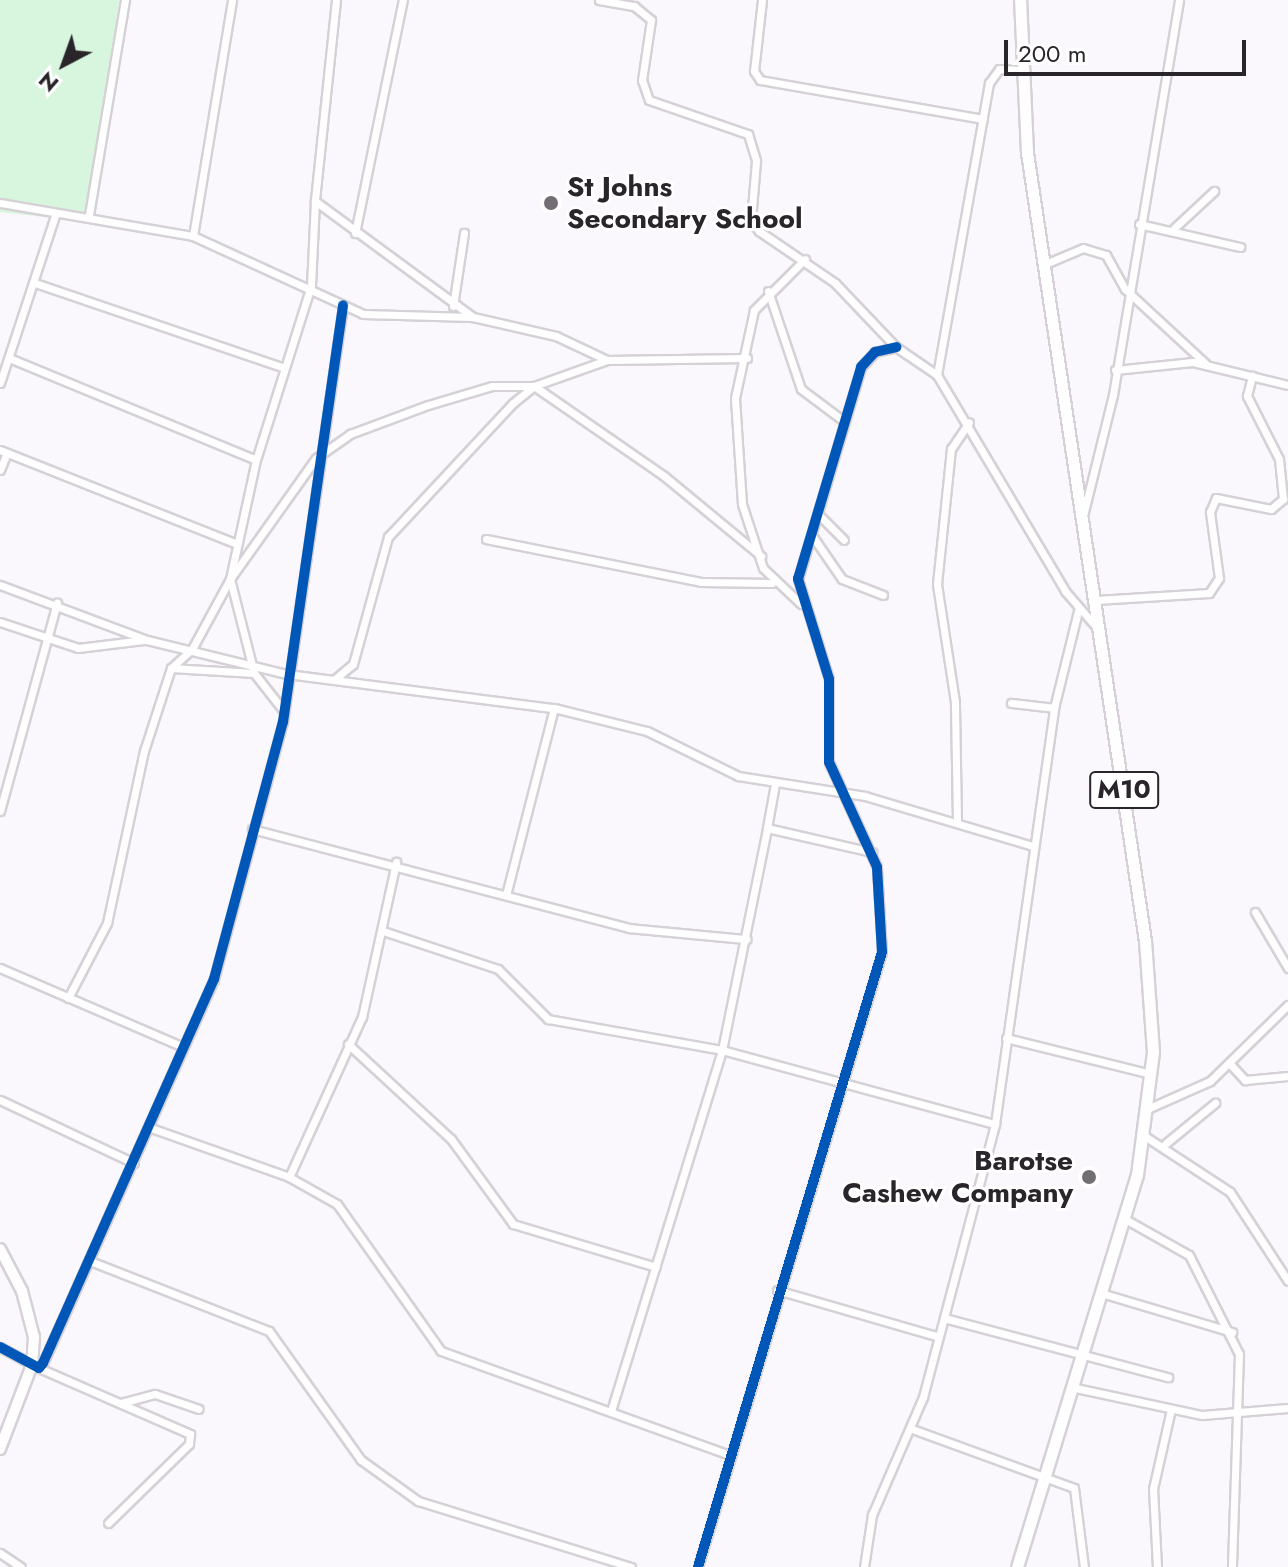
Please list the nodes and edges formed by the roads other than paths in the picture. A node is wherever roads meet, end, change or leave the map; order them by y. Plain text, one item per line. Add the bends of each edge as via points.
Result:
1 (125, 0) edge
2 (232, 0) edge
3 (336, 0) edge
4 (403, 0) edge
5 (599, 0) edge
6 (762, 0) edge
7 (1020, 0) edge
8 (1179, 0) edge
9 (633, 3) edge
10 (1020, 70) junction
11 (983, 119) junction
12 (1214, 191) dead end
13 (315, 201) junction
14 (0, 203) edge
15 (56, 213) junction
16 (89, 215) junction
17 (1139, 224) junction
18 (1171, 231) junction
19 (355, 233) junction
20 (464, 233) dead end
21 (193, 236) junction
22 (1240, 247) dead end
23 (805, 259) junction
24 (1045, 264) junction
25 (35, 283) junction
26 (311, 286) junction
27 (1125, 289) junction
28 (768, 291) junction
29 (343, 305) junction
30 (453, 306) junction
31 (473, 317) junction
32 (896, 347) junction
33 (9, 358) junction
34 (747, 358) junction
35 (607, 360) junction
36 (1206, 364) junction
37 (284, 368) junction
38 (1115, 370) junction
39 (937, 375) junction
40 (1252, 376) junction
41 (0, 383) edge
42 (1288, 385) edge
43 (534, 386) junction
44 (841, 419) junction
45 (969, 422) junction
46 (3, 451) edge
47 (316, 458) junction
48 (256, 460) junction
49 (0, 470) edge
50 (819, 515) junction
51 (1083, 516) junction
52 (813, 537) junction
53 (486, 539) dead end
54 (844, 540) dead end
55 (235, 543) junction
56 (761, 556) junction
57 (230, 579) junction
58 (772, 583) junction
59 (0, 585) edge
60 (883, 595) dead end
61 (1096, 600) junction
62 (57, 603) junction
63 (801, 604) junction
64 (1078, 611) junction
65 (0, 622) edge
66 (1101, 631) junction
67 (147, 640) junction
68 (46, 641) junction
69 (192, 649) junction
70 (250, 664) junction
71 (171, 668) junction
72 (254, 673) junction
73 (287, 674) junction
74 (335, 679) junction
75 (1011, 703) dead end
76 (554, 708) junction
77 (1054, 708) junction
78 (283, 710) junction
79 (775, 784) junction
80 (844, 794) junction
81 (0, 811) edge
82 (957, 821) junction
83 (767, 828) junction
84 (252, 829) junction
85 (1033, 846) junction
86 (872, 852) junction
87 (396, 862) junction
88 (506, 895) junction
89 (1255, 912) dead end
90 (383, 931) junction
91 (746, 939) junction
92 (0, 968) edge
93 (1288, 968) edge
94 (68, 998) junction
95 (1288, 1005) edge
96 (1006, 1038) junction
97 (348, 1044) junction
98 (183, 1047) junction
99 (722, 1050) junction
100 (1231, 1065) junction
101 (1152, 1074) junction
102 (1288, 1076) edge
103 (845, 1082) junction
104 (0, 1100) edge
105 (1215, 1103) dead end
106 (1147, 1109) junction
107 (995, 1124) junction
108 (151, 1128) junction
109 (1143, 1135) junction
110 (1165, 1144) junction
111 (134, 1163) junction
112 (289, 1177) junction
113 (1125, 1219) junction
114 (0, 1249) edge
115 (3, 1261) edge
116 (90, 1261) junction
117 (656, 1267) junction
118 (1288, 1281) edge
119 (777, 1290) junction
120 (1101, 1293) junction
121 (944, 1318) junction
122 (1232, 1332) junction
123 (936, 1336) junction
124 (0, 1347) edge
125 (1080, 1358) junction
126 (35, 1367) junction
127 (1168, 1377) dead end
128 (1071, 1387) junction
129 (121, 1403) junction
130 (1288, 1408) edge
131 (199, 1409) dead end
132 (1171, 1409) junction
133 (611, 1411) junction
134 (1238, 1411) junction
135 (912, 1429) junction
136 (0, 1449) edge
137 (730, 1455) junction
138 (1048, 1474) junction
139 (108, 1523) dead end
140 (0, 1553) edge
141 (616, 1565) edge
142 (21, 1567) edge
143 (631, 1567) edge
144 (698, 1567) edge
145 (864, 1567) edge
146 (1017, 1567) edge
147 (1084, 1567) edge
148 (1157, 1567) edge
149 (1232, 1567) edge

1 - 16 street
2 - 21 street
3 - 13 street
4 - 19 street
5 - 9 street
6 - 11 street via 754,71 760,80
7 - 10 main road, M10
8 - 17 street
9 - 23 street via 654,26 642,80 649,100 742,127 756,161 751,220
10 - 11 street via 993,72
10 - 24 main road, M10
11 - 39 street
12 - 18 street
13 - 19 street
13 - 26 street
14 - 15 street
15 - 16 street
15 - 25 street
16 - 21 street
17 - 18 street
17 - 27 street
18 - 22 street
19 - 30 street
20 - 30 street
21 - 26 street
23 - 28 street
23 - 32 street
24 - 27 street via 1075,249 1094,250 1119,267
24 - 51 main road, M10
25 - 33 street
25 - 37 street
26 - 29 street
26 - 37 street
27 - 36 street
27 - 38 street
28 - 34 street via 754,310
28 - 44 street via 801,389
29 - 31 street via 411,321
29 - 47 street
30 - 31 street
31 - 35 street via 556,336
32 - 39 street
32 - 44 street via 875,352 861,367
33 - 41 street
33 - 48 street
34 - 35 street
34 - 56 street via 735,398 739,491
35 - 43 street
36 - 38 street via 1169,360
36 - 40 street
37 - 48 street
38 - 51 street
39 - 45 street
40 - 42 street
40 - 61 street via 1247,396 1279,459 1283,499 1271,509 1216,498 1210,512 1219,578 1209,593
43 - 47 street via 492,386 428,405 350,434
43 - 56 street via 664,476
43 - 74 street via 465,448 388,537 353,664
44 - 50 street
45 - 64 street
45 - 82 street via 951,449 937,584 955,702
46 - 49 street
46 - 55 street
47 - 57 street
47 - 73 street
48 - 55 street
50 - 52 street
50 - 54 street
51 - 61 main road, M10
52 - 60 street via 842,579
52 - 63 street via 798,579
53 - 58 street via 701,582
55 - 57 street
56 - 58 street
57 - 69 street
57 - 70 street
58 - 63 street
59 - 62 street
61 - 66 main road, M10
62 - 67 street
62 - 68 street
63 - 80 street via 829,679 826,748
64 - 66 street
64 - 77 street
65 - 68 street
66 - 101 main road, M10 via 1145,941
67 - 68 street via 78,648
67 - 69 street
68 - 81 street
69 - 70 street
69 - 71 street
70 - 72 street
70 - 73 street
71 - 72 street
71 - 94 street via 144,751 107,923
72 - 78 street
73 - 74 street
73 - 78 street
74 - 76 street
75 - 77 street
76 - 79 street via 647,731 726,771
76 - 88 street
77 - 85 street
78 - 84 street
79 - 80 street
79 - 83 street
80 - 82 street
80 - 86 street
82 - 85 street
83 - 86 street
83 - 91 street
84 - 87 street
84 - 98 street via 214,979
85 - 96 street
86 - 103 street via 882,897 882,952
87 - 88 street
87 - 90 street
88 - 91 street via 629,928
89 - 93 street
90 - 97 street
90 - 99 street via 498,969 548,1019
91 - 99 street
92 - 94 street
94 - 98 street
95 - 100 street
96 - 101 street
96 - 107 street
97 - 112 street
97 - 117 street via 451,1139 513,1224
98 - 108 street
99 - 103 street
99 - 117 street
100 - 102 street via 1245,1080
100 - 106 street via 1186,1095
101 - 106 main road, M10
103 - 107 street
103 - 119 street
104 - 111 street
105 - 110 street
106 - 109 main road, M10
107 - 121 street
108 - 111 street
108 - 112 street
109 - 110 street
109 - 113 main road, M10
110 - 118 street via 1230,1192
111 - 116 street
112 - 133 street via 337,1204 358,1227 441,1351
113 - 120 main road, M10
113 - 122 street via 1189,1255
114 - 115 main road
115 - 126 main road via 31,1313
116 - 126 street
116 - 141 street via 269,1331 361,1460 418,1501
117 - 133 street
119 - 123 street
119 - 137 street
120 - 122 street
120 - 125 main road, M10
121 - 123 street
121 - 125 street
122 - 134 street
123 - 135 street
124 - 126 street
125 - 127 street
125 - 128 main road, M10
126 - 129 street
126 - 136 main road
128 - 132 street
128 - 138 main road, M10
129 - 131 street via 155,1394
129 - 139 street via 183,1427 191,1441
130 - 134 street
132 - 134 street
132 - 148 street via 1153,1489
133 - 137 street
134 - 149 street
135 - 138 street
135 - 145 street via 872,1515
137 - 144 street
138 - 146 main road, M10
138 - 147 street via 1079,1494
140 - 142 street
141 - 143 street

